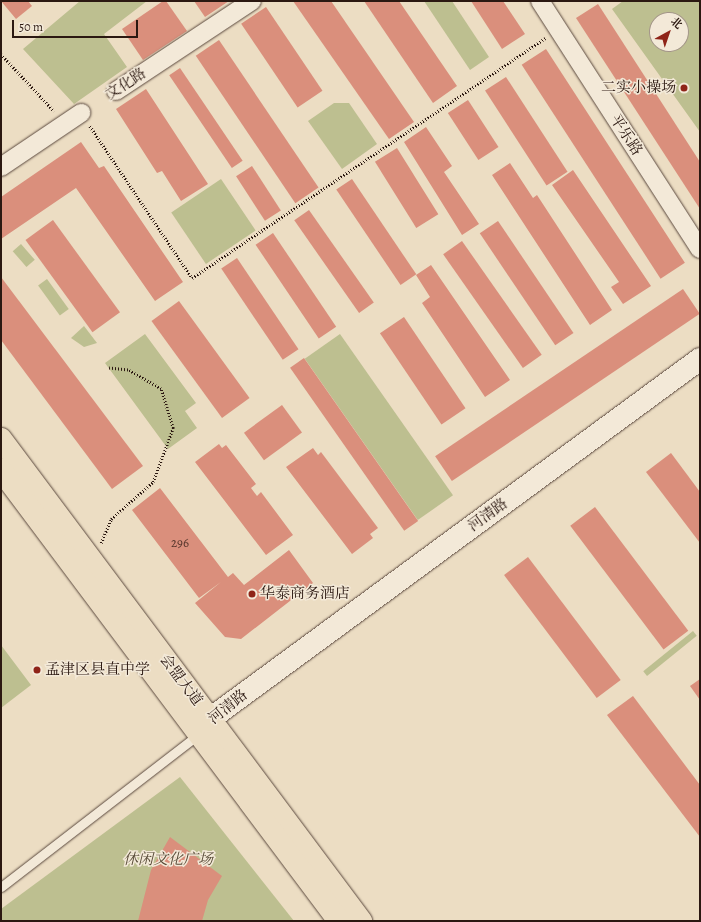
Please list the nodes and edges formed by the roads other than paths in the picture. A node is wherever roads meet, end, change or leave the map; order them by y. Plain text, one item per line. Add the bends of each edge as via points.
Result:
1 (252, 1) edge
2 (540, 1) edge
3 (116, 91) dead end
4 (81, 114) road end
5 (1, 167) edge
6 (700, 249) edge
7 (700, 359) edge
8 (700, 378) edge
9 (1, 439) edge
10 (1, 470) edge
11 (209, 728) junction
12 (1, 887) edge
13 (339, 921) edge
14 (361, 921) edge

1 - 3 street, 文化路
2 - 6 street, 平乐路
4 - 5 street
7 - 11 street, 河清路
8 - 11 street, 河清路
9 - 11 main road, 会盟大道
10 - 11 main road, 会盟大道
11 - 12 lane
11 - 13 main road, 会盟大道
11 - 14 main road, 会盟大道

